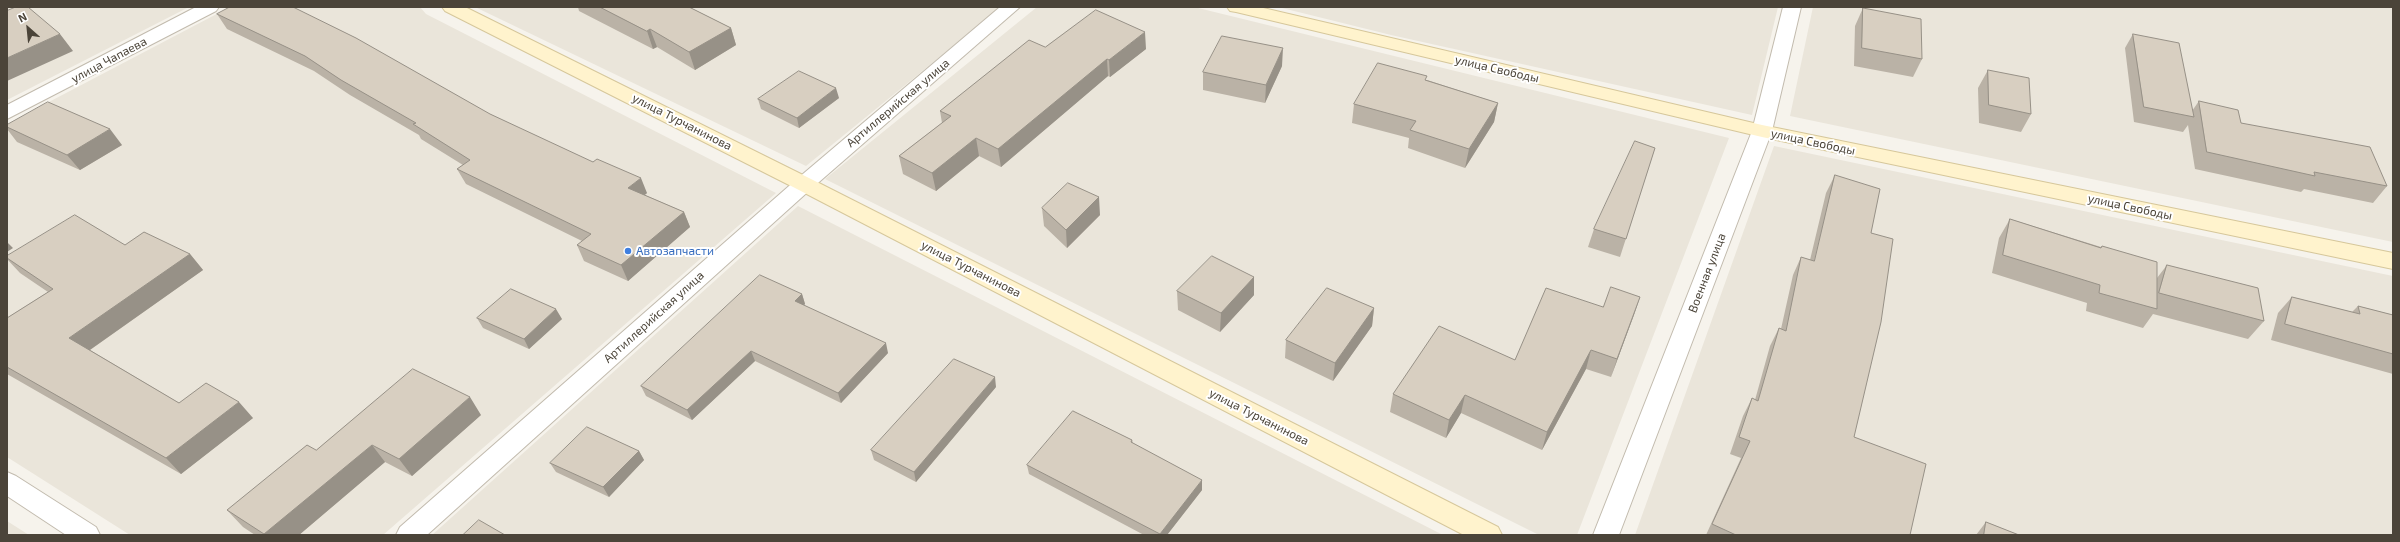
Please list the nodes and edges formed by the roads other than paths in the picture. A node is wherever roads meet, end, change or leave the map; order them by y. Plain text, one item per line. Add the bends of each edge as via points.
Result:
1 (210, 7) edge
2 (451, 7) edge
3 (1011, 7) edge
4 (1236, 7) edge
5 (1792, 7) edge
6 (7, 113) edge
7 (1762, 132) junction
8 (804, 184) junction
9 (2393, 261) edge
10 (7, 483) edge
11 (87, 535) edge
12 (409, 535) edge
13 (1488, 535) edge
14 (1606, 535) edge

1 - 6 street, улица Чапаева
2 - 8 street, улица Турчанинова
3 - 8 street, Артиллерийская улица
4 - 7 street, улица Свободы
5 - 7 street, Военная улица
7 - 9 street, улица Свободы
7 - 14 street, Военная улица
8 - 12 street, Артиллерийская улица
8 - 13 street, улица Турчанинова
10 - 11 street

